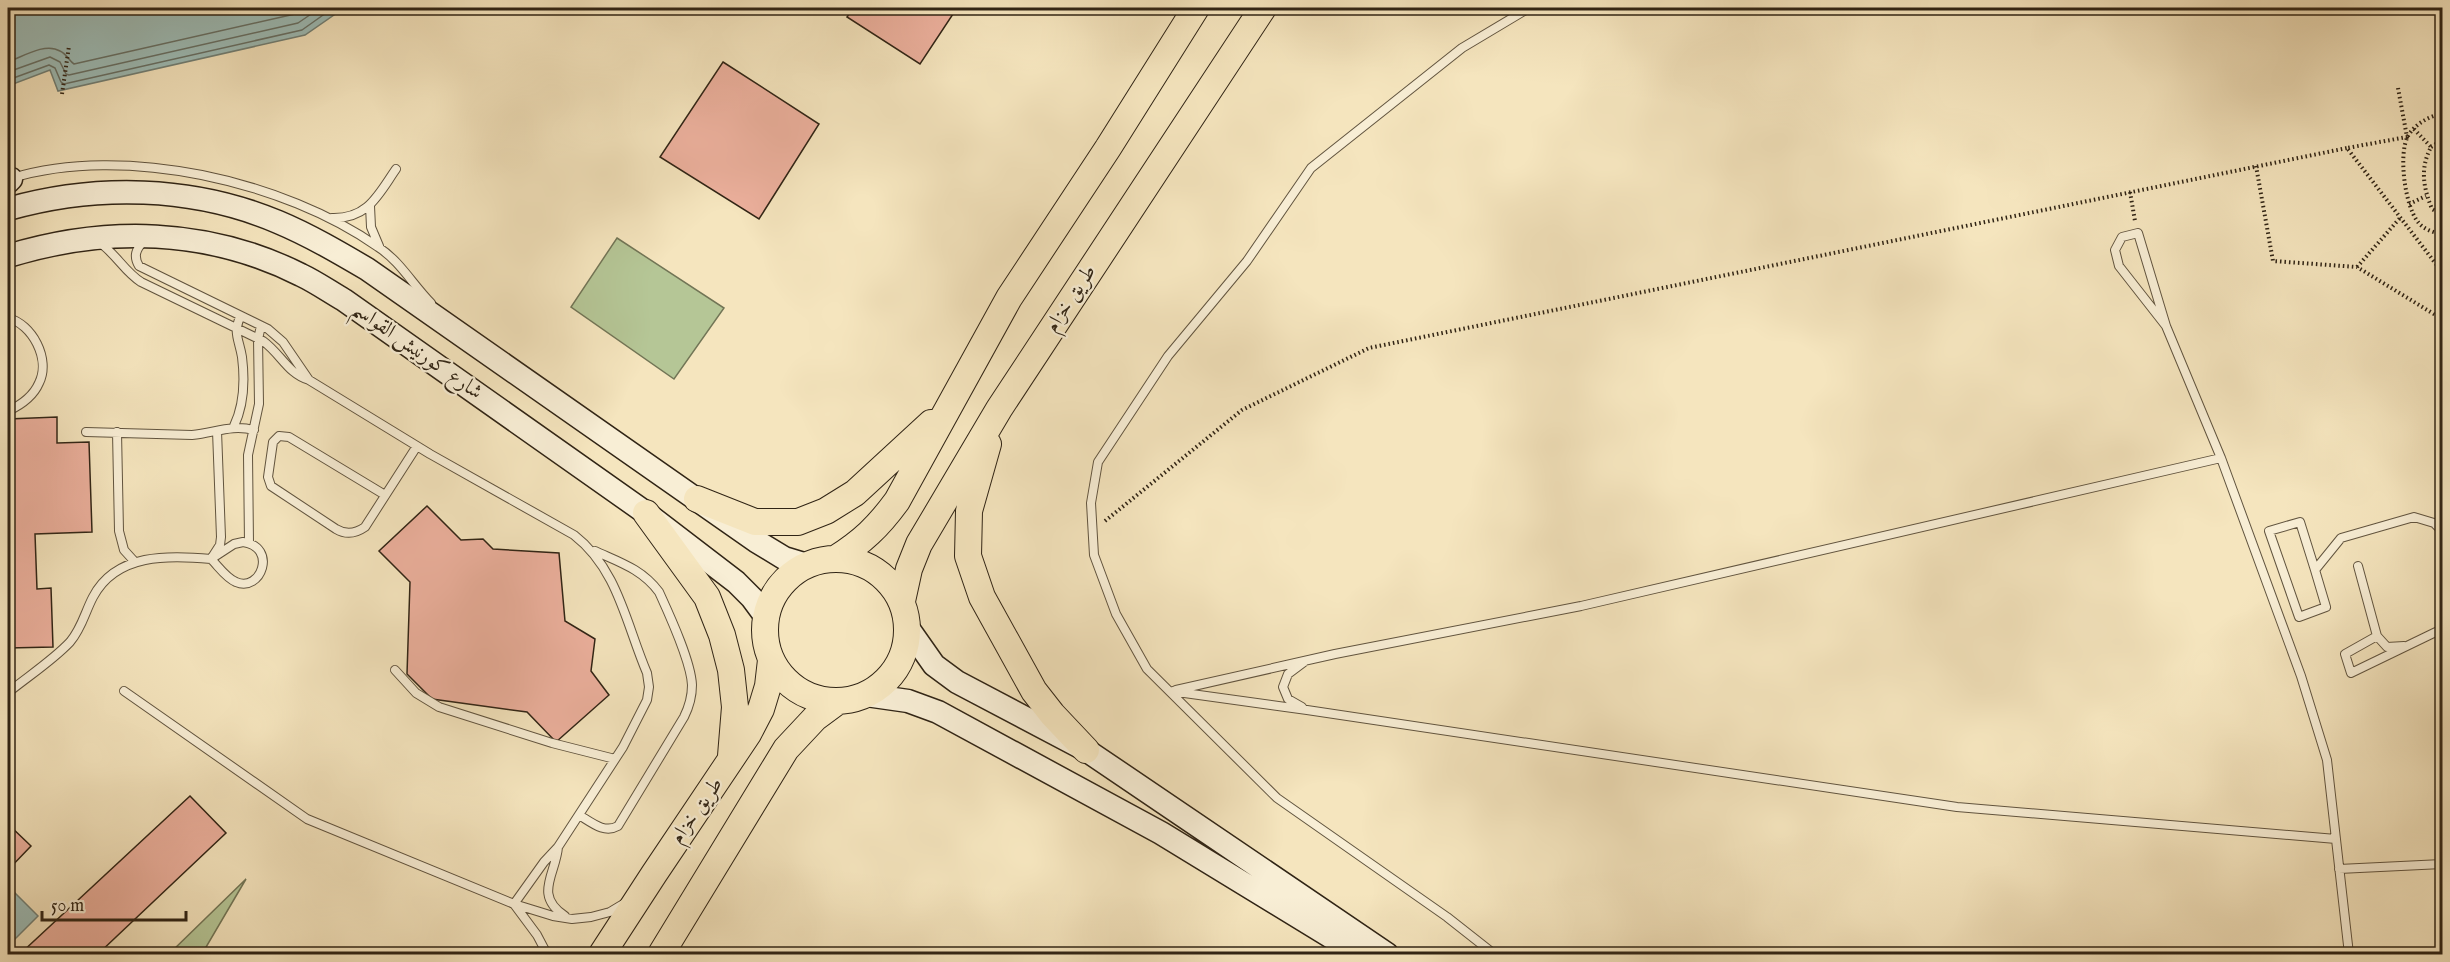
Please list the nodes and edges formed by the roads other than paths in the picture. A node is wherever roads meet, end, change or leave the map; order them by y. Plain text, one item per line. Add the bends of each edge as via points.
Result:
1 (1196, 8) edge
2 (1263, 8) edge
3 (1528, 8) edge
4 (396, 169) dead end
5 (8, 180) edge
6 (370, 206) junction
7 (8, 209) edge
8 (328, 218) junction
9 (150, 236) junction
10 (90, 237) junction
11 (380, 248) junction
12 (8, 256) edge
13 (240, 317) junction
14 (8, 318) edge
15 (261, 326) junction
16 (2166, 326) junction
17 (235, 329) junction
18 (258, 339) junction
19 (474, 342) junction
20 (309, 380) junction
21 (951, 405) junction
22 (999, 409) junction
23 (8, 411) edge
24 (234, 426) junction
25 (254, 430) junction
26 (217, 431) junction
27 (86, 432) dead end
28 (117, 432) junction
29 (417, 446) junction
30 (2221, 458) junction
31 (385, 495) junction
32 (697, 499) junction
33 (646, 513) junction
34 (2442, 531) edge
35 (249, 543) junction
36 (590, 548) junction
37 (211, 559) junction
38 (835, 559) junction
39 (134, 561) junction
40 (807, 565) junction
41 (2358, 566) dead end
42 (2315, 570) junction
43 (902, 601) junction
44 (766, 617) junction
45 (908, 628) junction
46 (2442, 629) edge
47 (2377, 636) junction
48 (2410, 645) junction
49 (771, 660) junction
50 (1307, 660) junction
51 (395, 670) dead end
52 (10, 691) dead end
53 (124, 691) dead end
54 (1169, 691) junction
55 (866, 695) junction
56 (838, 701) junction
57 (1307, 710) junction
58 (1086, 750) junction
59 (615, 759) junction
60 (730, 763) junction
61 (579, 815) junction
62 (2336, 839) junction
63 (558, 847) junction
64 (2442, 864) edge
65 (2339, 869) junction
66 (654, 874) junction
67 (514, 904) junction
68 (567, 918) junction
69 (547, 954) edge
70 (602, 954) edge
71 (661, 954) edge
72 (1359, 954) edge
73 (1387, 954) edge
74 (1494, 954) edge
75 (2349, 954) edge

1 - 21 main road via 1009,298
2 - 22 main road, طريق خزام
3 - 54 lane via 1462,48 1311,168 1247,261 1168,356 1098,462 1091,503 1094,555 1116,614 1147,669
4 - 6 lane
5 - 8 lane, شارع كورنيش القواسم via 35,171 84,165 199,174 258,189
6 - 8 lane via 348,217
6 - 11 lane via 371,227
7 - 19 main road, شارع كورنيش القواسم via 62,196 113,192 168,194 219,203 276,221 322,243
8 - 11 lane, شارع كورنيش القواسم
9 - 10 main road, شارع كورنيش القواسم
9 - 13 lane via 136,250 139,266
9 - 33 main road, شارع كورنيش القواسم via 199,241 257,256 301,275 373,320
10 - 12 main road, شارع كورنيش القواسم via 42,245
10 - 17 lane via 110,250 141,282
11 - 19 lane, شارع كورنيش القواسم
13 - 15 lane
13 - 17 lane
14 - 23 lane via 29,331 42,362 40,382 29,398
15 - 18 lane
15 - 20 lane via 283,342
16 - 16 lane via 2119,266 2115,250 2122,237 2138,233
16 - 30 lane
17 - 18 lane
17 - 24 lane via 243,387
18 - 20 lane via 278,353 293,373
18 - 25 lane via 259,404
19 - 32 main road, شارع كورنيش القواسم
20 - 29 lane
21 - 32 main road via 855,493 798,522 755,522
21 - 38 main road via 882,522 861,543
22 - 43 main road, طريق خزام via 919,544
22 - 58 main road via 969,512 969,556 982,597 1035,691
24 - 25 lane
24 - 26 lane
25 - 35 lane via 248,455
26 - 28 lane via 192,435
26 - 37 lane via 221,537
27 - 28 lane
28 - 39 lane via 120,541
29 - 31 lane
29 - 36 lane via 574,535
30 - 50 lane via 1581,606
30 - 62 lane via 2301,676 2327,760
31 - 31 lane via 365,527 352,533 341,532 271,486 268,477 273,442 279,436 289,437
32 - 40 main road, شارع كورنيش القواسم via 784,558
33 - 44 main road, شارع كورنيش القواسم via 736,582
33 - 60 main road via 707,597 722,635 735,707
34 - 42 lane via 2434,523 2414,517 2341,538
35 - 37 lane via 234,544
35 - 37 lane via 260,551 264,563 259,576 247,583 234,581
36 - 59 lane via 614,585 649,687 642,713
36 - 61 lane via 634,568 652,582 668,613 692,687 684,717 618,826 603,829
37 - 39 lane
38 - 40 main road
38 - 43 main road via 862,564 885,578
39 - 52 lane via 100,586 70,642
40 - 44 main road via 788,578 774,596
41 - 47 lane
42 - 42 lane via 2300,522 2269,531 2299,617 2326,607
43 - 45 main road
44 - 49 main road via 765,639
45 - 55 main road via 903,656 888,679
45 - 58 main road via 934,665 957,682
46 - 48 lane
47 - 48 lane via 2387,647
47 - 48 lane via 2345,654 2351,673
49 - 56 main road via 787,682 811,697
49 - 60 main road, طريق خزام via 761,709
50 - 54 lane
50 - 57 lane via 1288,674 1283,687 1288,699
51 - 59 lane via 416,693 439,707
53 - 67 lane via 307,819
54 - 57 lane
54 - 74 lane via 1276,798
55 - 56 main road
55 - 72 main road via 908,701 938,712 1161,833
56 - 71 main road, طريق خزام via 786,748
57 - 62 lane via 1957,807
58 - 73 main road
59 - 61 lane
60 - 66 main road, طريق خزام
61 - 63 lane
62 - 65 lane
63 - 67 lane
63 - 68 lane via 547,889 554,907
64 - 65 lane
65 - 75 lane
66 - 68 lane via 627,902 610,912
66 - 70 main road, طريق خزام
67 - 68 lane
67 - 69 lane

